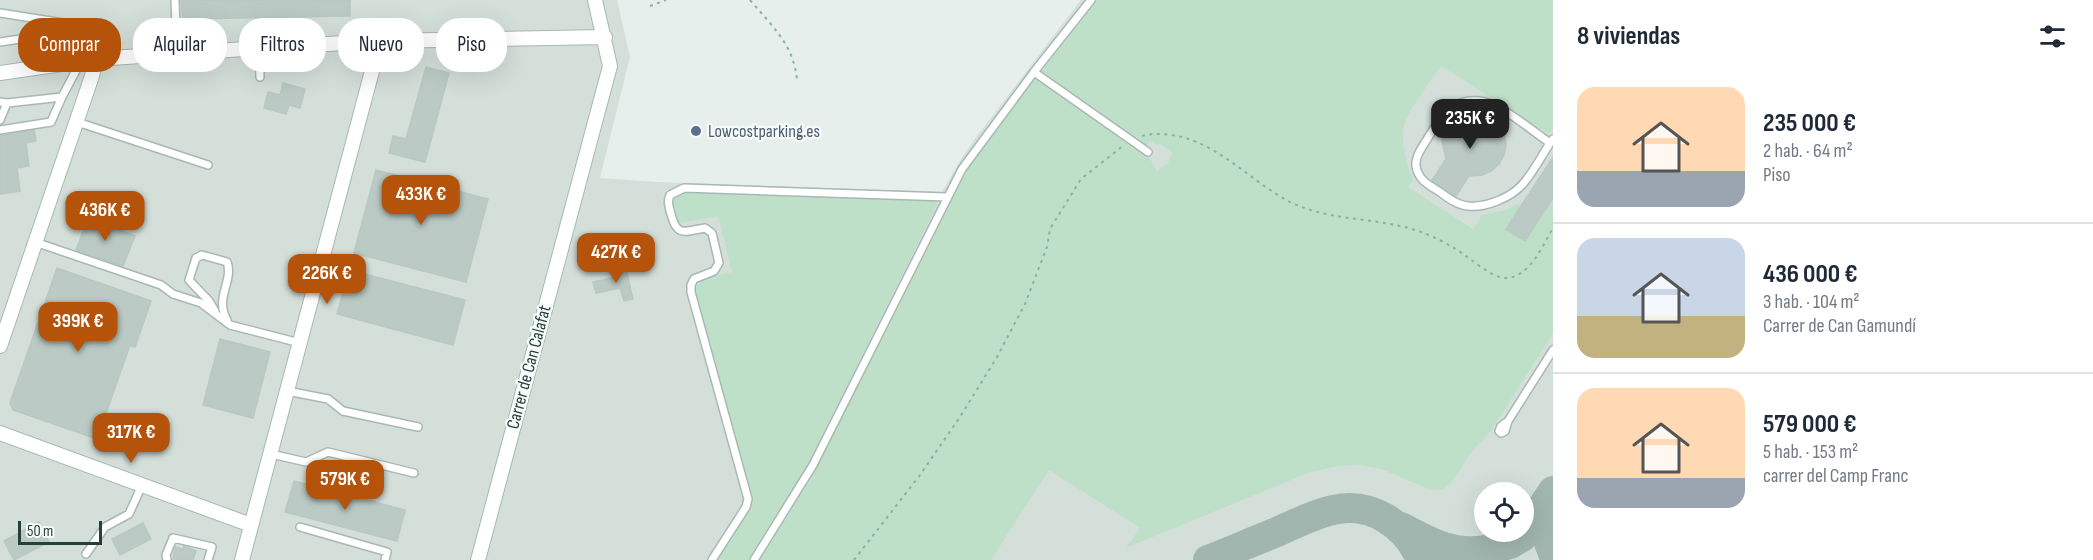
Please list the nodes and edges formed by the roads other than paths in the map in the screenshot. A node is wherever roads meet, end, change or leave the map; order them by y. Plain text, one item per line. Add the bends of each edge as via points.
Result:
1 (175, 0) edge
2 (595, 0) edge
3 (1091, 0) edge
4 (0, 13) edge
5 (176, 18) edge
6 (605, 37) junction
7 (424, 40) edge
8 (0, 42) edge
9 (18, 70) edge
10 (75, 72) edge
11 (92, 72) edge
12 (260, 72) edge
13 (372, 72) edge
14 (1034, 72) junction
15 (0, 73) edge
16 (260, 77) dead end
17 (62, 97) junction
18 (4, 103) edge
19 (0, 120) edge
20 (77, 122) junction
21 (0, 130) edge
22 (1552, 141) edge
23 (1148, 152) dead end
24 (208, 165) dead end
25 (947, 197) junction
26 (35, 242) junction
27 (216, 314) junction
28 (230, 324) junction
29 (300, 344) junction
30 (0, 346) edge
31 (1553, 350) edge
32 (287, 391) junction
33 (1508, 421) dead end
34 (418, 427) dead end
35 (0, 433) edge
36 (271, 454) junction
37 (414, 473) dead end
38 (142, 485) junction
39 (251, 525) junction
40 (300, 527) dead end
41 (86, 554) dead end
42 (167, 560) edge
43 (208, 560) edge
44 (242, 560) edge
45 (385, 560) edge
46 (478, 560) edge
47 (712, 560) edge
48 (754, 560) edge

1 - 5 lane
2 - 6 street, Carrer de Can Calafat
3 - 14 lane
4 - 8 lane via 75,25 74,31
6 - 7 street
6 - 46 street, Carrer de Can Calafat via 610,66
9 - 15 street
10 - 17 lane
11 - 20 street
12 - 16 lane
13 - 29 street
14 - 23 lane
14 - 25 lane via 967,162
17 - 18 lane
17 - 21 lane via 51,122
18 - 19 lane
20 - 24 lane
20 - 26 street
22 - 22 lane via 1487,102 1468,102 1443,114 1420,151 1416,167 1422,180 1457,203 1478,206 1522,185
25 - 47 lane via 684,188 670,195 668,205 677,229 687,232 705,228 712,233 718,263 714,271 694,279 691,292 748,499
25 - 48 lane via 813,465
26 - 27 lane via 161,285
26 - 30 street
27 - 28 lane
27 - 28 lane via 189,280 196,258 202,255 227,262 221,302
28 - 29 lane
29 - 32 street
31 - 33 lane
32 - 34 lane via 328,399 343,411
32 - 36 street
35 - 38 street
36 - 37 lane via 306,462 328,452
36 - 39 street
38 - 39 street
38 - 41 lane via 129,514 105,527
39 - 44 street
40 - 45 lane via 387,552
42 - 43 lane via 173,538 212,547

